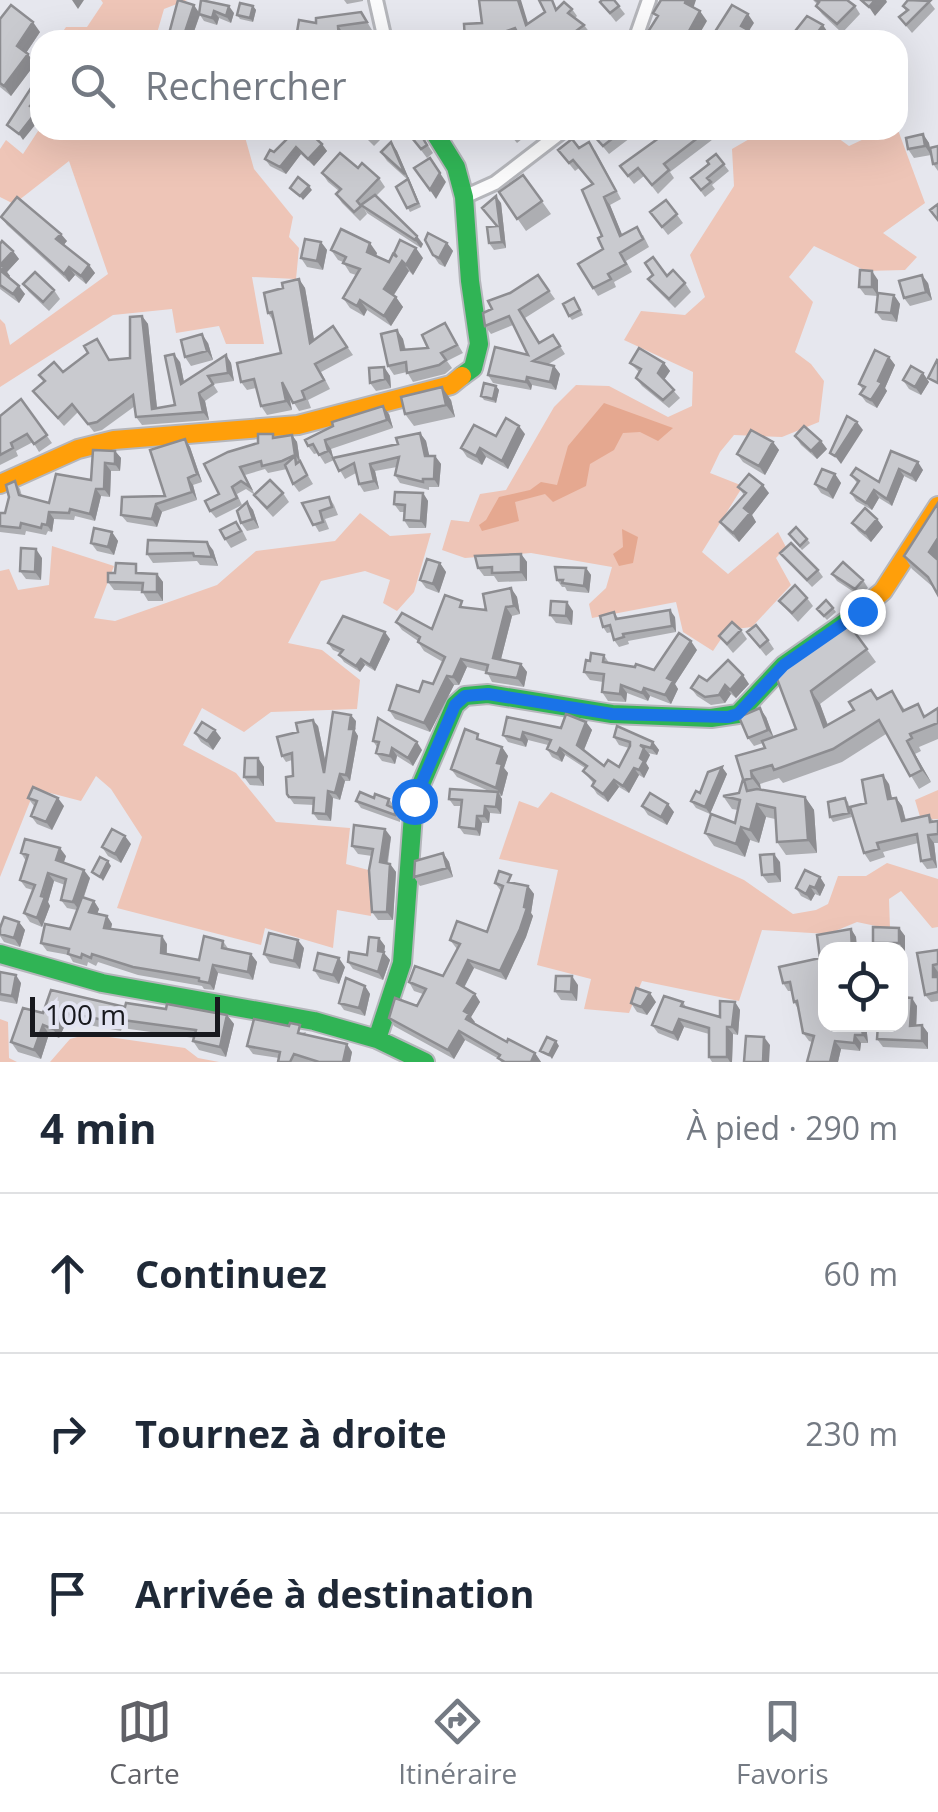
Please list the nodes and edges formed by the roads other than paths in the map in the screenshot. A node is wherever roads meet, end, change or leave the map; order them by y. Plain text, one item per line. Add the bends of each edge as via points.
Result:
1 (376, 0) edge
2 (649, 0) edge
3 (382, 30) edge
4 (638, 30) edge
5 (439, 140) edge
6 (551, 140) edge
7 (464, 196) junction
8 (0, 484) edge
9 (938, 506) edge
10 (0, 954) edge
11 (377, 1039) junction
12 (425, 1062) edge

1 - 3 street
2 - 4 street
5 - 7 street
6 - 7 street via 496,183
7 - 8 street via 479,344 465,377 298,424 78,448
9 - 11 street via 882,591 784,665 738,714 612,714 488,694 465,696 455,705 414,801 402,963
10 - 11 street via 102,983 264,1010
11 - 12 street

